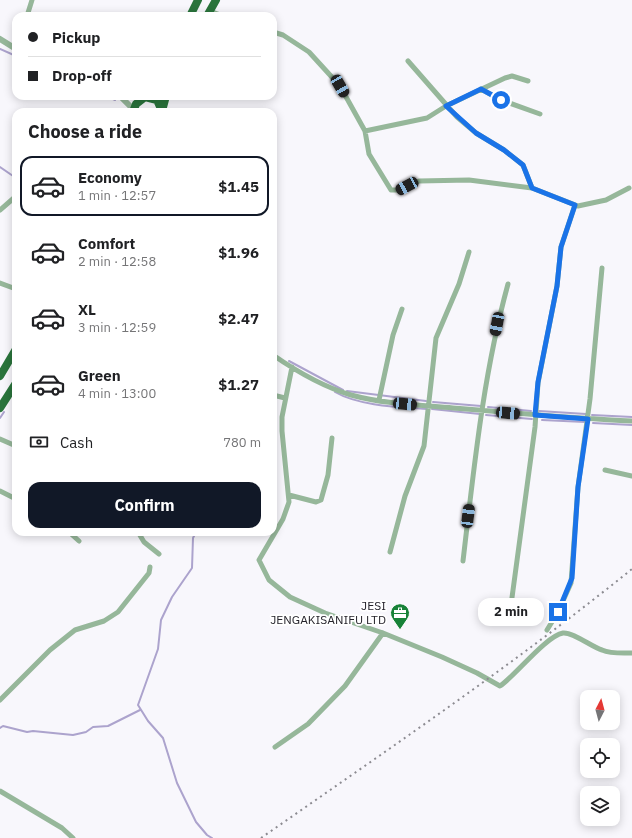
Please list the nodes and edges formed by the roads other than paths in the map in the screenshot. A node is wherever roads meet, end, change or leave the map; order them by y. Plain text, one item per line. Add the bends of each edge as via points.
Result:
1 (32, 0) edge
2 (198, 0) edge
3 (216, 0) edge
4 (28, 12) edge
5 (192, 12) edge
6 (210, 12) edge
7 (277, 33) edge
8 (0, 39) edge
9 (0, 45) edge
10 (8, 46) junction
11 (12, 48) edge
12 (408, 61) dead end
13 (528, 81) dead end
14 (481, 89) junction
15 (125, 100) edge
16 (446, 106) junction
17 (132, 108) edge
18 (540, 114) dead end
19 (365, 132) junction
20 (532, 188) junction
21 (629, 188) dead end
22 (12, 200) edge
23 (575, 205) junction
24 (0, 210) edge
25 (469, 252) dead end
26 (602, 268) dead end
27 (0, 283) edge
28 (508, 284) dead end
29 (12, 288) edge
30 (402, 309) dead end
31 (12, 356) edge
32 (277, 357) edge
33 (292, 367) junction
34 (0, 376) edge
35 (12, 390) edge
36 (277, 396) edge
37 (285, 398) junction
38 (379, 400) junction
39 (429, 406) junction
40 (0, 408) edge
41 (481, 410) junction
42 (535, 415) junction
43 (588, 419) junction
44 (632, 421) edge
45 (332, 438) dead end
46 (0, 439) edge
47 (12, 444) edge
48 (605, 470) dead end
49 (632, 476) edge
50 (0, 491) edge
51 (289, 495) junction
52 (12, 497) edge
53 (277, 530) edge
54 (73, 536) edge
55 (140, 536) edge
56 (273, 536) edge
57 (79, 541) dead end
58 (390, 552) dead end
59 (159, 554) dead end
60 (463, 561) dead end
61 (150, 567) dead end
62 (511, 605) dead end
63 (547, 630) dead end
64 (383, 633) junction
65 (632, 653) edge
66 (0, 700) edge
67 (275, 747) dead end
68 (0, 791) edge
69 (73, 838) edge

1 - 4 street
2 - 5 highway
3 - 6 highway
7 - 19 street via 297,44 318,61 340,86
8 - 10 street
9 - 10 street
10 - 11 street
12 - 16 street
13 - 14 street via 512,76
14 - 16 street
14 - 18 street via 501,100
15 - 17 street
16 - 19 street via 427,118
16 - 20 street via 476,133 523,165
19 - 20 street via 369,154 391,190 399,190 419,181 447,179
20 - 23 street
21 - 23 street via 606,200
22 - 24 street
23 - 42 street via 561,247 557,286 538,382
25 - 39 street via 459,284 436,338
26 - 43 street
27 - 29 street
28 - 41 street via 499,314
30 - 38 street via 393,335
31 - 34 highway
32 - 33 street
33 - 37 street
33 - 38 street via 340,391
35 - 40 highway
36 - 37 street
37 - 51 street via 282,440
38 - 39 street
39 - 41 street
39 - 58 street via 424,446
41 - 42 street
41 - 60 street
42 - 43 street
42 - 62 street
43 - 44 street
43 - 63 street via 578,487 571,583
45 - 51 street via 328,475 321,500 316,502
46 - 47 street
48 - 49 street
50 - 52 street
51 - 53 street via 288,508
54 - 57 street
55 - 59 street
56 - 64 street via 260,560 268,580 290,597 325,613
61 - 66 street via 149,574 118,612 104,621 75,630 50,650
64 - 65 street via 466,667 500,686 546,644 561,634 569,634 602,651
64 - 67 street via 345,686 308,724
68 - 69 street via 62,828

